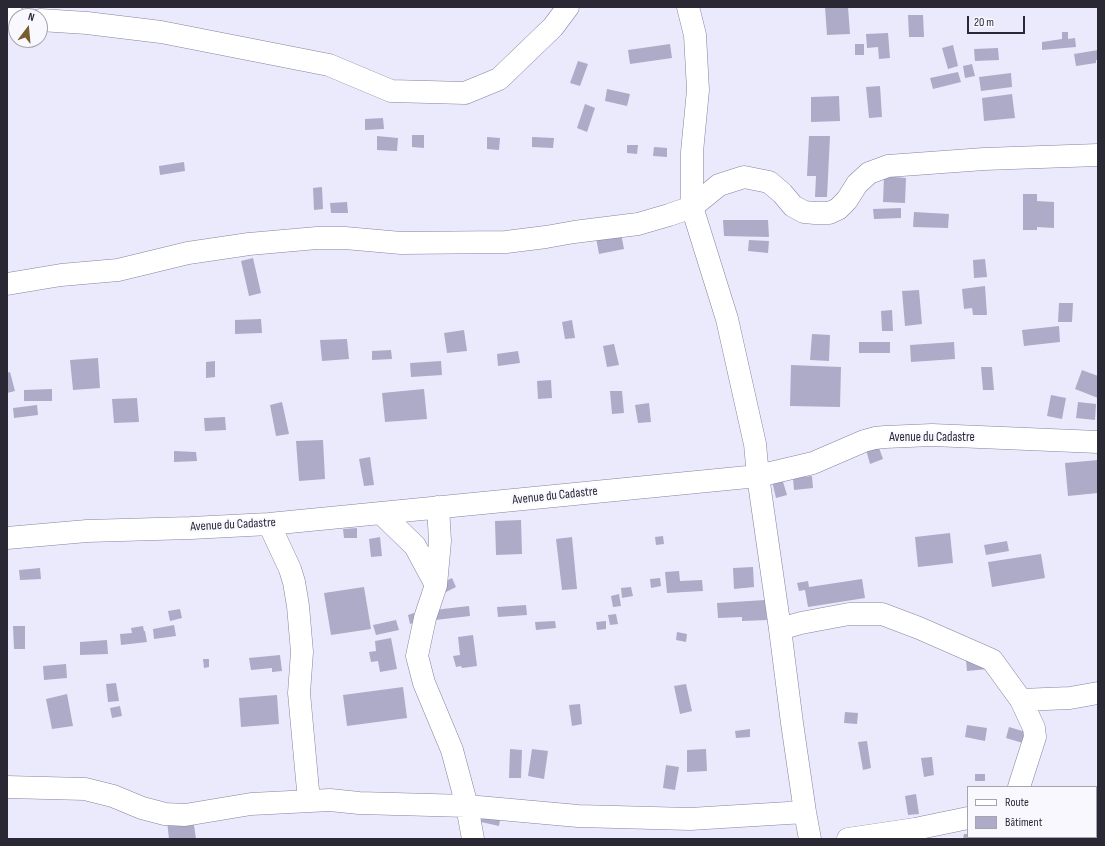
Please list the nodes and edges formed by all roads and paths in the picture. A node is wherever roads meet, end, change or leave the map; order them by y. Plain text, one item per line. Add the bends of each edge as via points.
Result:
1 (568, 7) edge
2 (688, 7) edge
3 (48, 21) edge
4 (1098, 156) edge
5 (692, 207) junction
6 (7, 284) edge
7 (1098, 442) edge
8 (758, 476) junction
9 (438, 508) junction
10 (381, 513) junction
11 (269, 524) junction
12 (7, 538) edge
13 (436, 585) junction
14 (780, 629) junction
15 (1098, 693) edge
16 (1021, 700) junction
17 (1019, 786) edge
18 (7, 787) edge
19 (309, 801) junction
20 (467, 806) junction
21 (805, 812) junction
22 (967, 818) edge
23 (473, 839) edge
24 (810, 839) edge
25 (848, 839) edge

1 - 3 street via 553,27 499,79 465,93 391,91 329,66 161,32
2 - 5 street via 695,35 698,90 692,152
4 - 5 street via 984,159 888,166 869,173 838,209 829,213 804,212 792,206 769,182 744,177 719,185
5 - 6 street via 638,224 533,239 506,242 401,243 309,238 188,253 118,270 61,275
5 - 8 street via 727,319 756,444
7 - 8 street, Avenue du Cadastre via 932,436 875,438 813,463
8 - 9 street, Avenue du Cadastre
8 - 14 street
9 - 10 street, Avenue du Cadastre
9 - 13 street via 440,541
10 - 11 street, Avenue du Cadastre
10 - 13 street via 415,546
11 - 12 street, Avenue du Cadastre via 87,531
11 - 19 street via 290,569 298,606 302,652 299,693
13 - 20 street via 425,618 417,656 424,683 452,750
14 - 16 street via 849,614 882,614 992,660
14 - 21 street
15 - 16 street via 1070,698
16 - 17 street via 1034,728 1035,737
18 - 19 street via 85,789 165,814 185,815 251,804
19 - 20 street
20 - 21 street via 578,816 690,820
20 - 23 street
21 - 24 street
22 - 25 street

